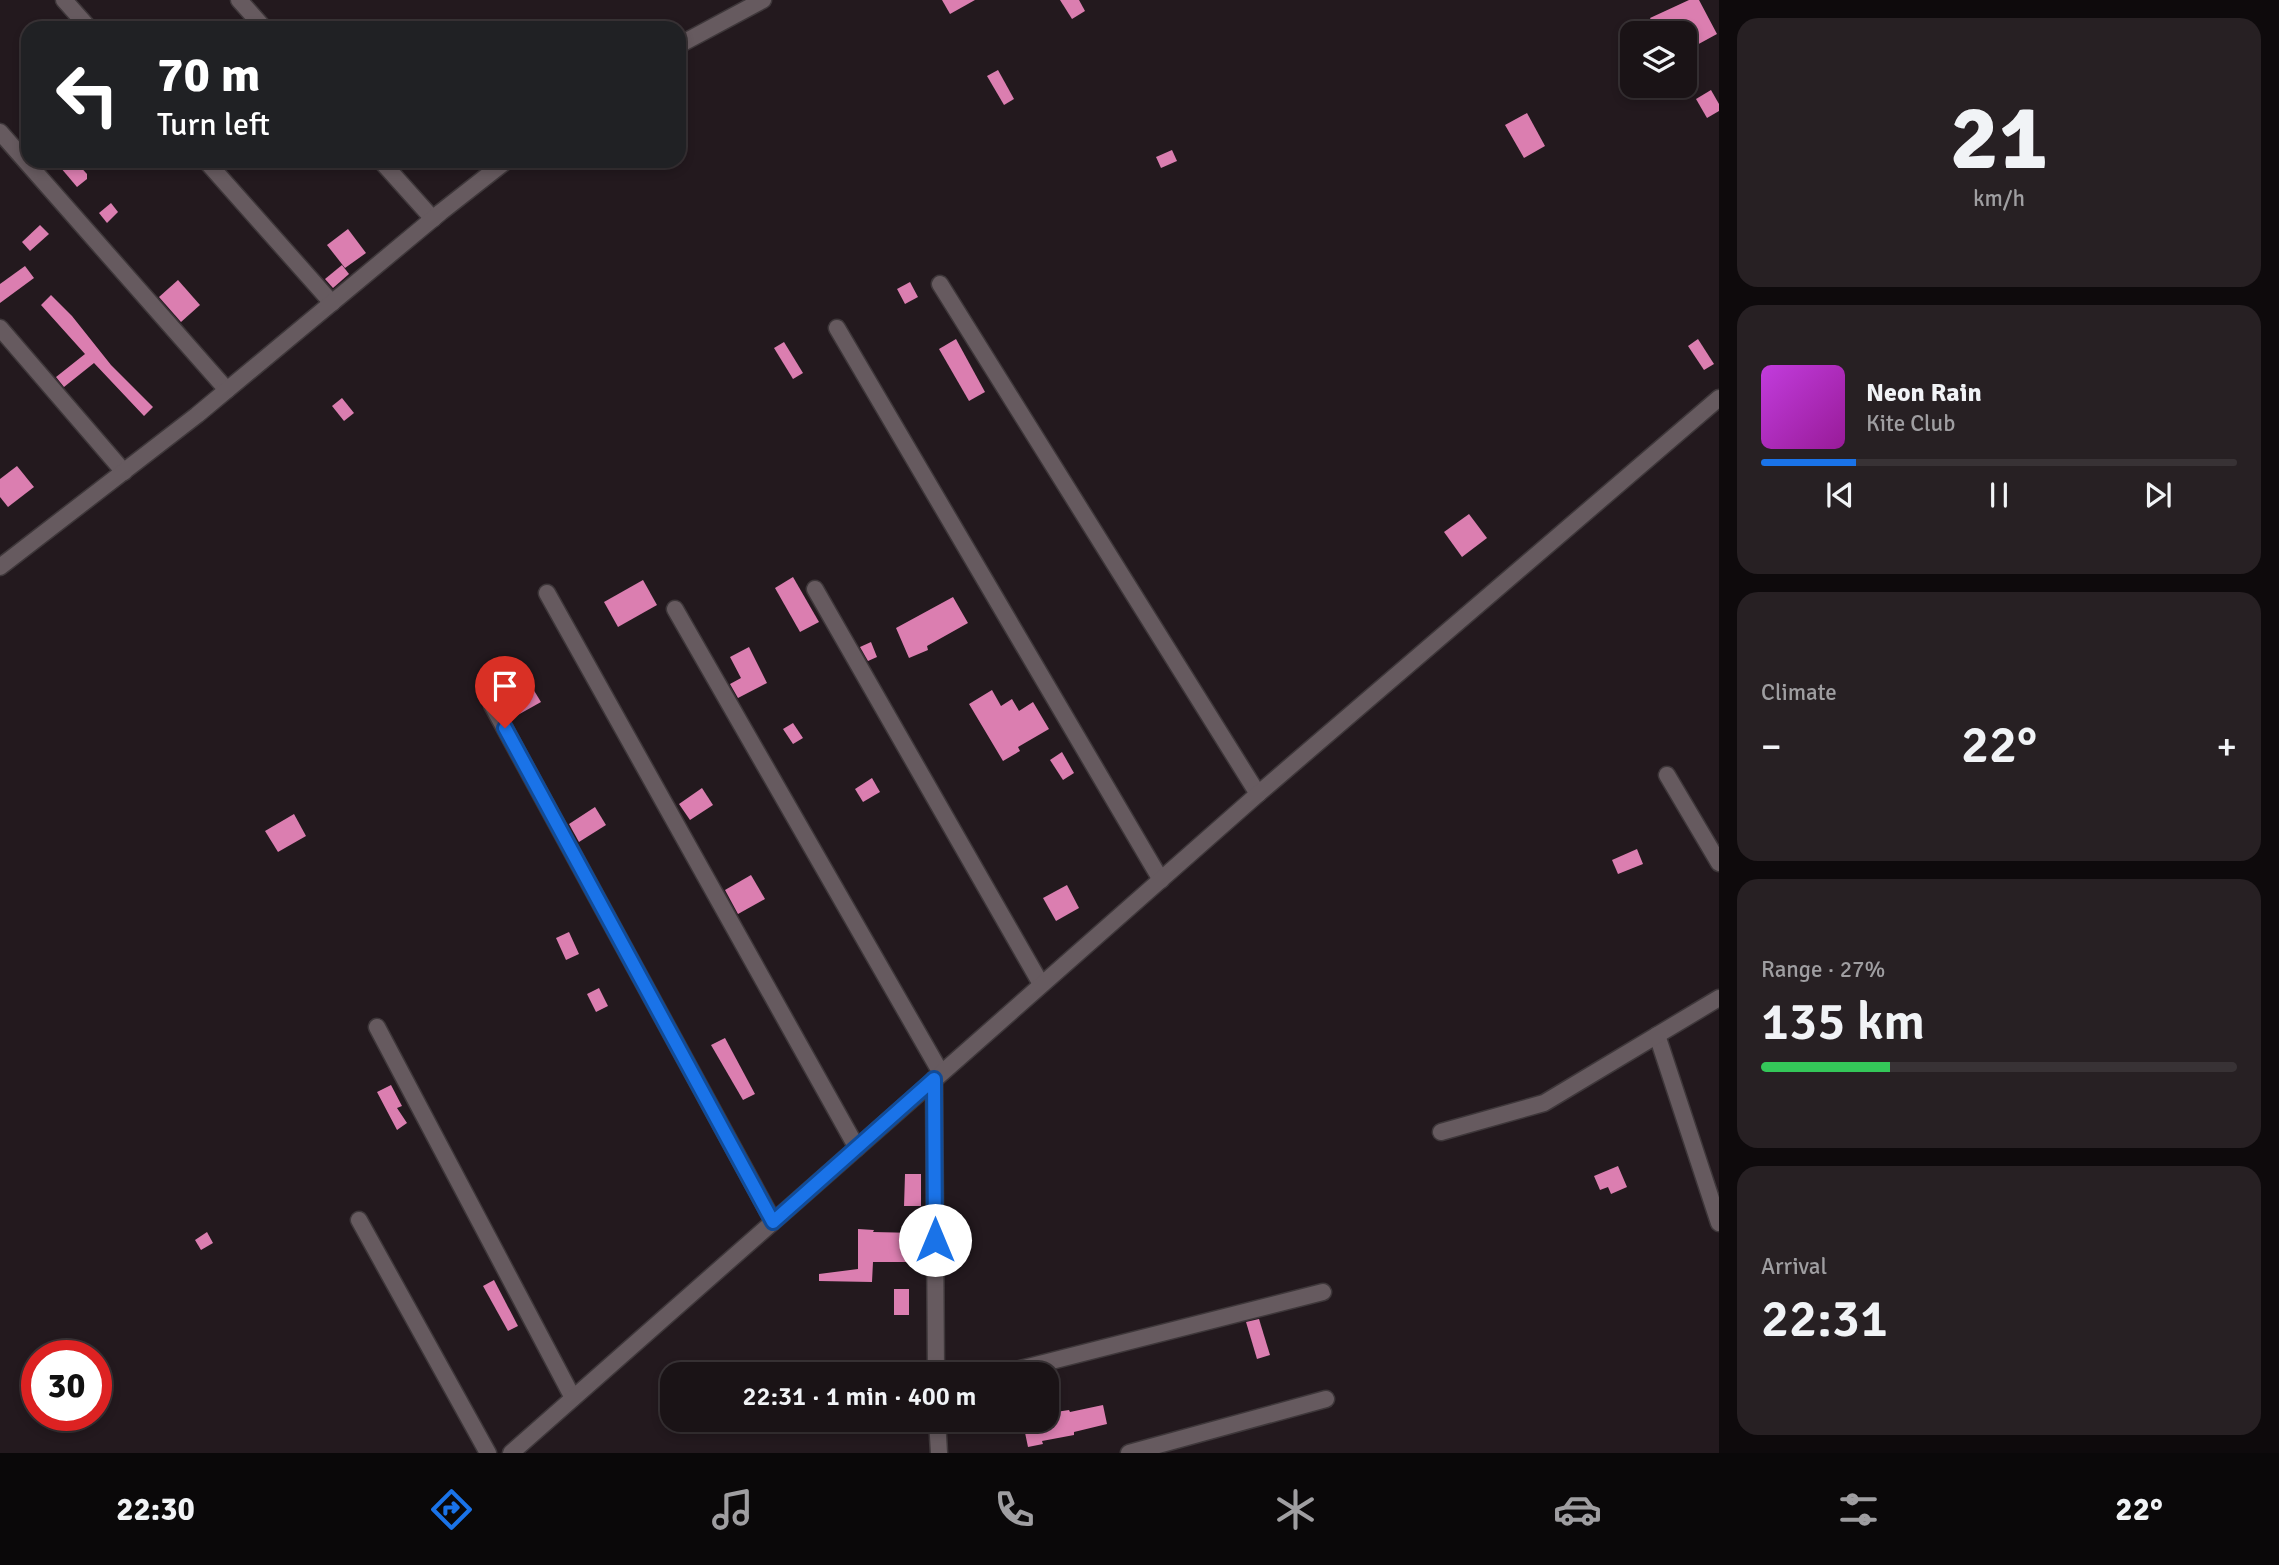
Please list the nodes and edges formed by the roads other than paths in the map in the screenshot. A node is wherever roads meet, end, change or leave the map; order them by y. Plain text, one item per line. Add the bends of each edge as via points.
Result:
1 (64, 0) edge
2 (239, 0) edge
3 (763, 0) edge
4 (83, 21) edge
5 (258, 21) edge
6 (686, 41) edge
7 (0, 132) edge
8 (21, 156) edge
9 (32, 168) edge
10 (212, 168) edge
11 (387, 168) edge
12 (497, 168) edge
13 (433, 219) junction
14 (940, 284) dead end
15 (332, 303) junction
16 (0, 328) edge
17 (836, 328) dead end
18 (227, 390) junction
19 (1719, 398) edge
20 (124, 472) junction
21 (0, 567) edge
22 (815, 589) dead end
23 (547, 593) dead end
24 (675, 610) dead end
25 (492, 705) dead end
26 (1667, 775) dead end
27 (1258, 794) junction
28 (1719, 863) edge
29 (1161, 880) junction
30 (1041, 984) junction
31 (1719, 998) edge
32 (377, 1027) dead end
33 (1657, 1035) junction
34 (938, 1076) junction
35 (1441, 1132) dead end
36 (857, 1148) junction
37 (359, 1220) dead end
38 (773, 1222) junction
39 (1719, 1223) edge
40 (1323, 1292) dead end
41 (936, 1362) edge
42 (1047, 1362) edge
43 (573, 1398) junction
44 (1326, 1399) dead end
45 (938, 1432) edge
46 (488, 1453) edge
47 (511, 1453) edge
48 (939, 1453) edge
49 (1129, 1453) edge

1 - 4 street
2 - 5 street
3 - 6 street
7 - 8 street
9 - 18 street
10 - 15 street
11 - 13 street
12 - 13 street
13 - 15 street
14 - 27 street
15 - 18 street
16 - 20 street
17 - 29 street
18 - 20 street
19 - 27 street
20 - 21 street
22 - 30 street
23 - 36 street
24 - 34 street
25 - 38 street
26 - 28 street
27 - 29 street
29 - 30 street
30 - 34 street
31 - 33 street
32 - 43 street
33 - 35 street via 1544,1103
33 - 39 street
34 - 36 street
34 - 41 street
36 - 38 street
37 - 46 street
38 - 43 street
40 - 42 street
43 - 47 street
44 - 49 street
45 - 48 street

